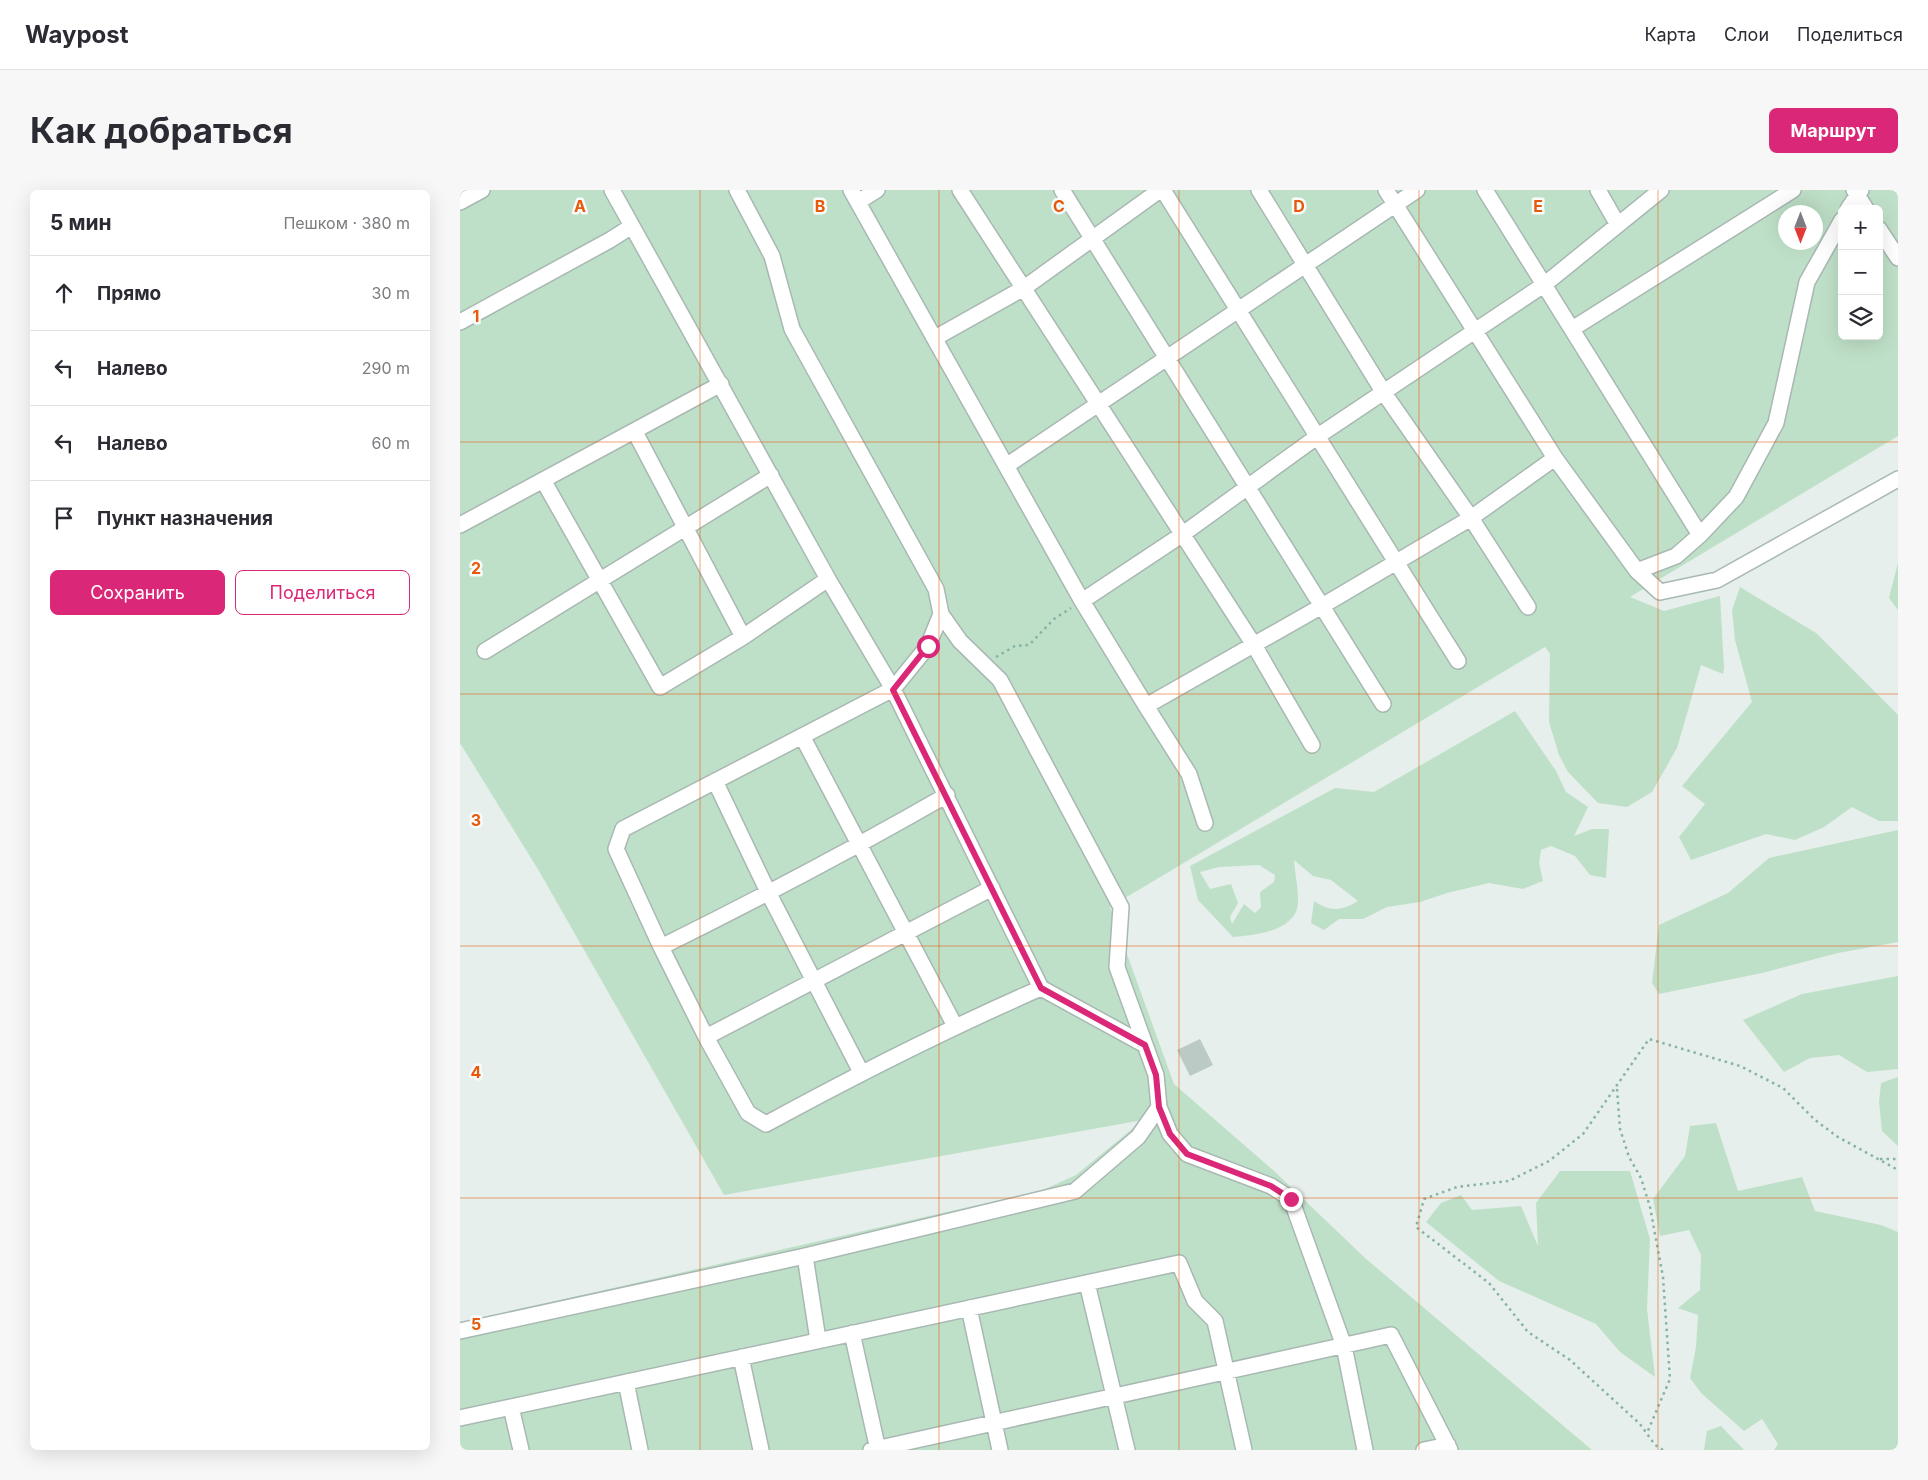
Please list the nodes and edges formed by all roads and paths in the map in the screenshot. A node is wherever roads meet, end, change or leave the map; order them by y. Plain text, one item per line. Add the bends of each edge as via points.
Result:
1 (482, 190) edge
2 (612, 190) edge
3 (737, 190) edge
4 (877, 190) edge
5 (960, 190) edge
6 (1062, 190) edge
7 (1162, 190) edge
8 (1259, 190) edge
9 (1386, 190) edge
10 (1417, 190) edge
11 (1485, 190) edge
12 (1598, 190) edge
13 (1661, 190) edge
14 (1793, 190) edge
15 (1858, 191) edge
16 (855, 196) edge
17 (460, 202) edge
18 (1395, 205) junction
19 (1850, 205) edge
20 (1864, 205) edge
21 (1618, 225) junction
22 (632, 226) junction
23 (1838, 227) edge
24 (1883, 235) edge
25 (1092, 239) junction
26 (1898, 258) edge
27 (1305, 265) junction
28 (1545, 284) junction
29 (1024, 288) junction
30 (1238, 310) junction
31 (460, 322) edge
32 (1572, 329) junction
33 (1476, 330) junction
34 (935, 338) junction
35 (1167, 357) junction
36 (721, 384) junction
37 (1384, 393) junction
38 (1099, 404) junction
39 (635, 432) junction
40 (1318, 436) junction
41 (1555, 458) junction
42 (1006, 466) junction
43 (771, 475) junction
44 (1898, 479) edge
45 (543, 480) junction
46 (1248, 485) junction
47 (1471, 518) junction
48 (460, 525) edge
49 (686, 529) junction
50 (1183, 534) junction
51 (1700, 535) junction
52 (1395, 563) junction
53 (1637, 571) junction
54 (828, 579) junction
55 (598, 580) junction
56 (1082, 601) junction
57 (1322, 606) junction
58 (1528, 607) dead end
59 (942, 614) junction
60 (743, 637) junction
61 (1254, 645) junction
62 (485, 651) dead end
63 (1458, 661) dead end
64 (984, 664) junction
65 (893, 690) junction
66 (1383, 704) dead end
67 (1146, 706) junction
68 (802, 736) junction
69 (1312, 745) dead end
70 (715, 781) junction
71 (947, 795) junction
72 (1205, 822) dead end
73 (861, 845) junction
74 (992, 888) junction
75 (769, 894) junction
76 (905, 933) junction
77 (661, 947) junction
78 (815, 980) junction
79 (1041, 988) junction
80 (955, 1026) junction
81 (706, 1037) junction
82 (1145, 1045) junction
83 (861, 1072) junction
84 (1617, 1088) junction
85 (1159, 1107) junction
86 (1898, 1159) edge
87 (1878, 1160) junction
88 (1898, 1170) edge
89 (804, 1256) junction
90 (1087, 1283) junction
91 (969, 1308) junction
92 (460, 1331) edge
93 (852, 1333) junction
94 (818, 1340) junction
95 (1344, 1346) junction
96 (741, 1357) junction
97 (1226, 1371) junction
98 (626, 1382) junction
99 (1114, 1397) junction
100 (511, 1407) junction
101 (460, 1418) edge
102 (994, 1423) junction
103 (1647, 1433) junction
104 (1449, 1448) edge
105 (521, 1450) edge
106 (640, 1450) edge
107 (761, 1450) edge
108 (876, 1450) edge
109 (1000, 1450) edge
110 (1127, 1450) edge
111 (1244, 1450) edge
112 (1364, 1450) edge
113 (1424, 1450) edge
114 (1663, 1450) edge

1 - 17 lane
2 - 22 lane
3 - 59 lane via 772,256 792,328 936,589
4 - 16 lane
5 - 29 lane
6 - 25 lane
7 - 25 lane
7 - 30 lane
8 - 27 lane
9 - 18 lane
10 - 18 lane
11 - 28 lane
12 - 21 lane
13 - 21 lane
14 - 32 lane
15 - 19 lane
15 - 20 lane
16 - 34 lane
18 - 27 lane
18 - 33 lane
21 - 28 lane
22 - 31 lane
22 - 36 lane
23 - 51 lane via 1807,282 1776,423 1736,497
24 - 26 lane
25 - 29 lane
25 - 35 lane
27 - 30 lane
27 - 37 lane
28 - 32 lane
28 - 33 lane
29 - 34 lane
29 - 38 lane
30 - 35 lane
30 - 40 lane
32 - 51 lane
33 - 37 lane
33 - 41 lane
34 - 42 lane
35 - 38 lane
35 - 46 lane
36 - 39 lane
36 - 43 lane
37 - 40 lane
37 - 47 lane
38 - 42 lane
38 - 50 lane
39 - 45 lane
39 - 49 lane
40 - 46 lane
40 - 52 lane
41 - 47 lane
41 - 53 lane
42 - 56 lane
43 - 49 lane
43 - 54 lane
44 - 53 lane via 1717,580 1660,592
45 - 48 lane
45 - 55 lane
46 - 50 lane
46 - 57 lane
47 - 52 lane
47 - 58 lane
49 - 55 lane
49 - 60 lane
50 - 56 lane
50 - 61 lane
51 - 53 lane via 1676,556
52 - 57 lane
52 - 63 lane
54 - 60 lane
54 - 65 lane
55 - 60 lane via 660,687
55 - 62 lane
56 - 64 path via 1054,619 1029,645 1015,646
56 - 67 lane
57 - 61 lane
57 - 66 lane
59 - 64 lane via 960,641
59 - 65 lane via 928,646
61 - 67 lane
61 - 69 lane
64 - 82 lane via 1000,680 1121,906 1117,967
65 - 68 lane
65 - 71 lane
67 - 72 lane via 1189,774
68 - 70 lane
68 - 73 lane
70 - 75 lane
70 - 77 lane via 623,829 616,849
71 - 73 lane
71 - 74 lane
73 - 75 lane
73 - 76 lane
74 - 76 lane
74 - 79 lane
75 - 77 lane
75 - 78 lane
76 - 78 lane
76 - 80 lane
77 - 81 lane
78 - 81 lane
78 - 83 lane
79 - 80 lane
79 - 82 lane
80 - 83 lane
81 - 83 lane via 748,1112 766,1124
82 - 85 lane via 1156,1075
84 - 87 path via 1649,1038 1662,1041 1740,1066 1783,1088 1815,1120
84 - 103 path via 1620,1129 1650,1207 1663,1277 1670,1379
84 - 103 path via 1583,1134 1549,1161 1509,1181 1457,1187 1424,1199 1416,1226 1489,1283 1528,1332 1570,1360
85 - 89 lane via 1138,1137 1075,1191
85 - 95 lane via 1170,1134 1187,1154 1271,1186 1291,1199
86 - 87 path
87 - 88 path
89 - 92 lane
89 - 94 lane
90 - 91 lane
90 - 97 lane via 1179,1263 1195,1301 1215,1321
90 - 99 lane
91 - 93 lane
91 - 102 lane
93 - 94 lane
93 - 108 lane
94 - 96 lane
95 - 97 lane
95 - 104 lane via 1391,1335
95 - 112 lane
96 - 98 lane
96 - 107 lane
97 - 99 lane
97 - 111 lane
98 - 100 lane
98 - 106 lane
99 - 102 lane
99 - 110 lane
100 - 101 lane
100 - 105 lane
102 - 108 lane
102 - 109 lane
103 - 114 path
104 - 113 lane

